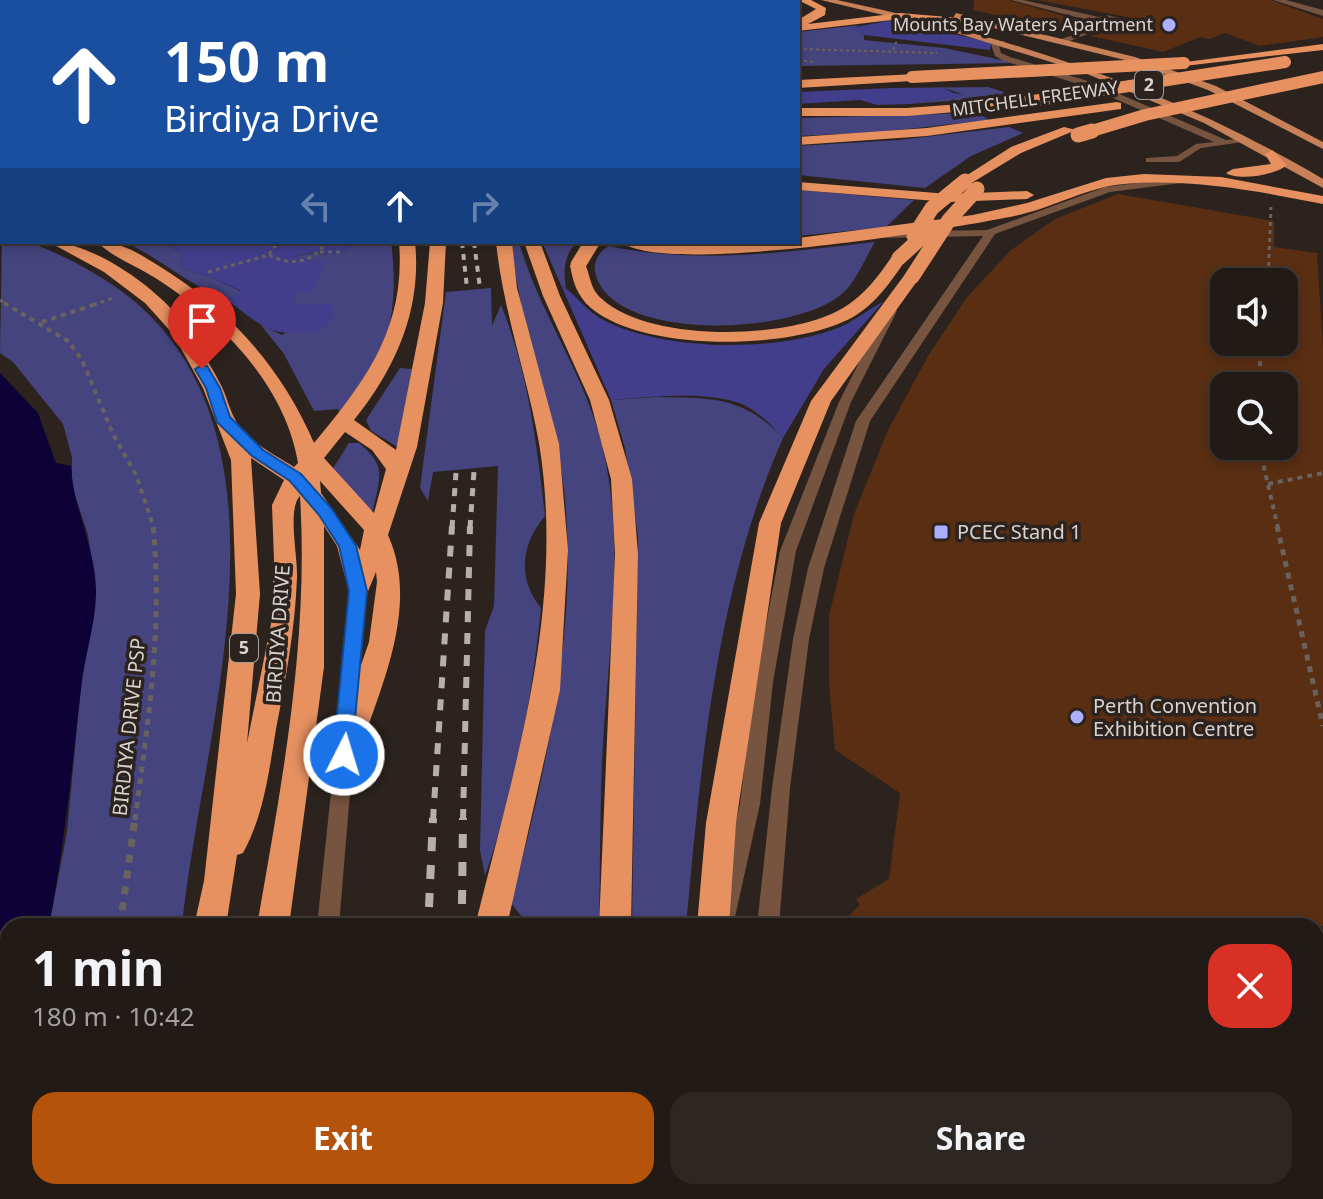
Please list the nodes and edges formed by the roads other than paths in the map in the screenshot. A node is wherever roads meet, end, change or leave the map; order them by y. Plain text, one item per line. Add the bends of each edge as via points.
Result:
1 (803, 0) edge
2 (825, 0) edge
3 (1014, 0) edge
4 (1277, 0) edge
5 (1303, 0) edge
6 (904, 3) dead end
7 (1323, 5) edge
8 (1134, 12) dead end
9 (1323, 13) edge
10 (900, 16) junction
11 (1120, 18) junction
12 (967, 19) junction
13 (1097, 19) junction
14 (1108, 24) junction
15 (800, 25) edge
16 (800, 26) edge
17 (1062, 42) junction
18 (1001, 43) junction
19 (1323, 47) edge
20 (1323, 55) edge
21 (1268, 57) junction
22 (812, 69) dead end
23 (1084, 69) junction
24 (1321, 75) edge
25 (800, 84) edge
26 (1181, 97) junction
27 (800, 112) edge
28 (1073, 133) junction
29 (800, 141) edge
30 (1245, 141) junction
31 (1225, 143) junction
32 (1323, 146) edge
33 (1272, 154) junction
34 (1149, 160) dead end
35 (1221, 172) junction
36 (1199, 180) junction
37 (1323, 184) edge
38 (975, 185) junction
39 (800, 186) edge
40 (1323, 191) edge
41 (1323, 200) edge
42 (990, 233) junction
43 (861, 235) junction
44 (800, 241) edge
45 (61, 244) edge
46 (108, 244) edge
47 (407, 244) edge
48 (438, 244) edge
49 (504, 244) edge
50 (533, 244) edge
51 (591, 244) edge
52 (653, 244) edge
53 (764, 244) edge
54 (895, 302) junction
55 (223, 418) junction
56 (344, 422) junction
57 (306, 467) junction
58 (398, 481) junction
59 (377, 533) junction
60 (358, 591) junction
61 (344, 755) junction
62 (219, 881) junction
63 (212, 918) edge
64 (274, 918) edge
65 (329, 918) edge
66 (493, 918) edge
67 (615, 918) edge
68 (714, 918) edge
69 (724, 918) edge
70 (769, 918) edge

1 - 15 highway via 821,8 821,13
2 - 10 main road
3 - 13 lane
4 - 9 street
5 - 7 street
6 - 12 main road
8 - 11 lane
10 - 12 highway
10 - 16 highway
10 - 18 main road
11 - 13 lane
11 - 14 lane via 1127,21
12 - 17 main road
13 - 14 lane
14 - 17 lane
17 - 32 main road via 1132,59 1212,88
18 - 30 main road via 1115,83
18 - 31 lane via 995,44 998,54 1007,59 1091,85
19 - 21 highway
20 - 21 highway
20 - 27 highway, MITCHELL FREEWAY / 2, bridge via 1013,104 907,112
21 - 23 highway, bridge
22 - 23 highway, bridge
23 - 25 highway, bridge
24 - 26 highway, MITCHELL FREEWAY / 2, bridge
24 - 28 highway, bridge
26 - 28 highway
26 - 29 highway, MITCHELL FREEWAY / 2 via 913,133
28 - 38 highway via 1016,150
30 - 31 lane
30 - 33 main road
31 - 34 lane via 1199,146 1179,159
33 - 35 highway via 1280,165 1273,170
33 - 37 main road
35 - 39 highway via 1124,173 1041,193 990,198
35 - 40 highway
36 - 41 highway
36 - 42 lane via 1108,189
36 - 43 highway via 1116,181 991,216
38 - 51 highway, bridge via 856,307 788,332 727,337 671,332 618,316 580,283 578,265
38 - 54 highway, bridge
42 - 43 lane
42 - 70 lane via 863,421 816,568 801,639
43 - 44 highway
45 - 55 highway, BIRDIYA DRIVE / 5 via 110,269 151,299 181,332 213,388
46 - 57 highway, BIRDIYA DRIVE via 183,287 234,329 290,411
47 - 56 highway via 410,275 397,333
48 - 58 highway via 434,303
49 - 66 highway via 509,288 549,444 557,550 547,690
50 - 67 highway via 543,279 608,418 624,499
52 - 53 highway via 710,249
54 - 68 highway via 821,401 770,523 721,823
54 - 69 lane via 845,402 788,551 764,682 750,804
55 - 57 highway via 257,453
55 - 62 highway, BIRDIYA DRIVE / 5 via 241,460 248,594
56 - 57 highway
56 - 58 highway via 387,450 397,464
57 - 59 highway
57 - 60 highway via 348,546
57 - 62 highway via 283,505 283,624 249,802
57 - 64 highway, BIRDIYA DRIVE via 317,578 309,683
58 - 59 highway
59 - 60 highway
59 - 61 highway via 388,564 389,592 377,656
60 - 61 lane
61 - 65 lane
62 - 63 highway, BIRDIYA DRIVE / 5

